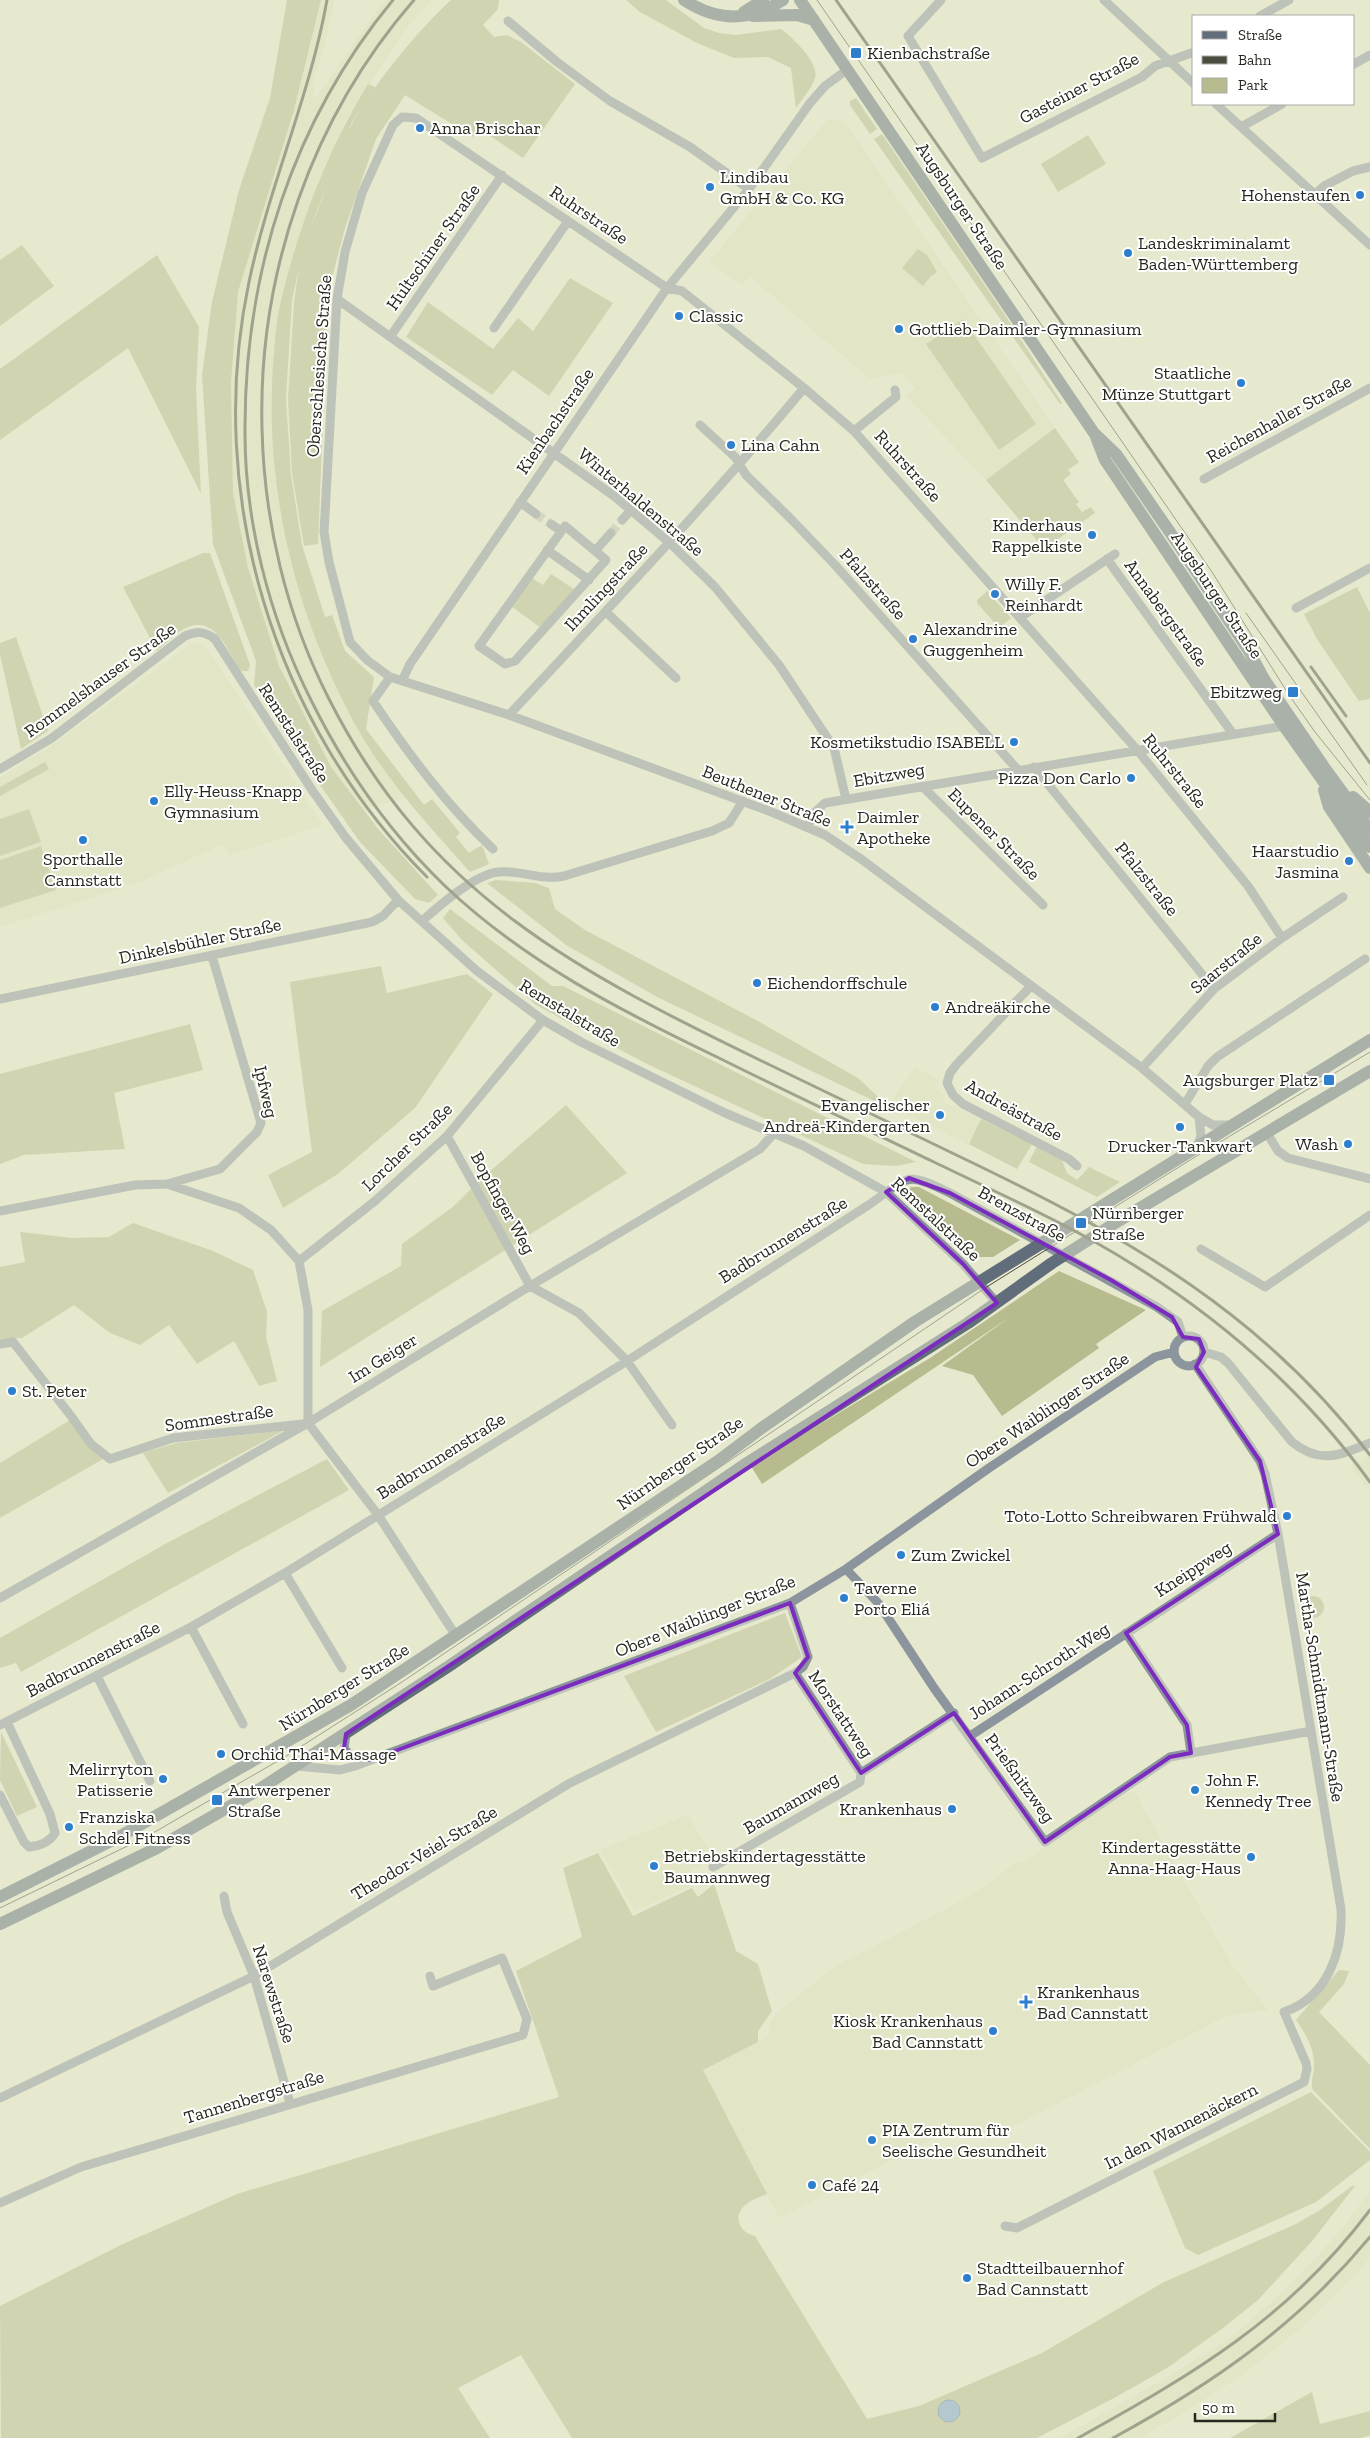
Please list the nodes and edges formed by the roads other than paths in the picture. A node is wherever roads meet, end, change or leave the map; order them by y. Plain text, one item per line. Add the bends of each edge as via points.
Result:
1 (684, 0) edge
2 (763, 0) edge
3 (783, 0) edge
4 (800, 0) edge
5 (941, 0) edge
6 (1104, 0) edge
7 (1289, 0) edge
8 (1262, 15) edge
9 (738, 16) junction
10 (751, 16) junction
11 (814, 20) junction
12 (508, 22) dead end
13 (1192, 53) edge
14 (1370, 55) edge
15 (1170, 62) junction
16 (1355, 63) edge
17 (848, 69) junction
18 (1192, 82) edge
19 (1217, 105) edge
20 (1280, 105) edge
21 (416, 118) joint
22 (1241, 127) junction
23 (1368, 168) edge
24 (502, 175) junction
25 (749, 189) junction
26 (1315, 194) junction
27 (568, 221) junction
28 (1370, 245) edge
29 (667, 288) junction
30 (337, 299) junction
31 (494, 328) dead end
32 (390, 337) junction
33 (804, 388) junction
34 (1370, 388) edge
35 (895, 390) dead end
36 (700, 425) dead end
37 (854, 431) junction
38 (1094, 433) junction
39 (553, 451) junction
40 (739, 466) junction
41 (1204, 478) dead end
42 (520, 502) junction
43 (631, 510) junction
44 (536, 514) tunnel mouth
45 (622, 520) tunnel mouth
46 (551, 524) tunnel mouth
47 (561, 531) junction
48 (611, 534) tunnel mouth
49 (670, 543) junction
50 (547, 550) junction
51 (595, 551) junction
52 (1370, 568) edge
53 (588, 580) junction
54 (1296, 608) dead end
55 (606, 612) junction
56 (1021, 617) junction
57 (193, 633) joint
58 (350, 642) joint
59 (390, 677) junction
60 (676, 678) dead end
61 (402, 681) junction
62 (509, 715) junction
63 (1284, 726) junction
64 (1233, 734) junction
65 (1138, 751) junction
66 (1034, 767) junction
67 (0, 769) edge
68 (1017, 769) junction
69 (1319, 776) junction
70 (1338, 784) junction
71 (922, 786) junction
72 (846, 799) junction
73 (743, 801) junction
74 (1370, 812) edge
75 (808, 826) junction
76 (1370, 830) edge
77 (1370, 847) edge
78 (493, 849) dead end
79 (1370, 868) edge
80 (1344, 897) dead end
81 (398, 900) junction
82 (1043, 904) dead end
83 (422, 920) junction
84 (1282, 938) junction
85 (212, 956) junction
86 (1365, 959) dead end
87 (1030, 987) junction
88 (1214, 989) junction
89 (0, 999) edge
90 (543, 1020) junction
91 (1370, 1040) edge
92 (1142, 1068) junction
93 (1370, 1071) edge
94 (1185, 1104) junction
95 (1199, 1117) junction
96 (1232, 1125) junction
97 (1267, 1133) junction
98 (774, 1134) junction
99 (447, 1136) junction
100 (1197, 1147) junction
101 (1077, 1166) dead end
102 (1370, 1179) edge
103 (167, 1184) junction
104 (886, 1192) junction
105 (0, 1211) edge
106 (1370, 1215) edge
107 (1201, 1249) dead end
108 (299, 1261) junction
109 (979, 1282) junction
110 (530, 1286) junction
111 (996, 1303) junction
112 (1183, 1337) junction
113 (0, 1344) edge
114 (1174, 1352) junction
115 (1204, 1352) junction
116 (628, 1361) junction
117 (1195, 1364) junction
118 (308, 1423) junction
119 (672, 1425) dead end
120 (1370, 1443) edge
121 (378, 1515) junction
122 (1278, 1534) junction
123 (846, 1570) junction
124 (286, 1573) junction
125 (0, 1598) edge
126 (790, 1603) junction
127 (191, 1627) junction
128 (1126, 1633) junction
129 (456, 1636) junction
130 (342, 1668) dead end
131 (795, 1673) junction
132 (97, 1676) junction
133 (954, 1713) junction
134 (3, 1723) edge
135 (243, 1724) dead end
136 (1311, 1731) junction
137 (346, 1734) junction
138 (970, 1736) junction
139 (1191, 1753) junction
140 (371, 1760) junction
141 (297, 1766) junction
142 (861, 1773) junction
143 (150, 1781) dead end
144 (0, 1795) edge
145 (713, 1867) dead end
146 (224, 1896) dead end
147 (0, 1897) edge
148 (0, 1924) edge
149 (254, 1976) junction
150 (430, 1976) dead end
151 (1284, 2012) joint
152 (0, 2098) edge
153 (290, 2103) junction
154 (0, 2203) edge
155 (1005, 2226) dead end

1 - 9 main road via 711,14
2 - 9 main road
3 - 10 main road
4 - 11 main road, Augsburger Straße
5 - 15 street, Gasteiner Straße via 908,36 982,158 1142,76 1155,66
6 - 15 street
7 - 8 street
9 - 10 main road
10 - 11 main road via 797,15
11 - 17 main road, Augsburger Straße
12 - 25 street via 610,101 690,147
13 - 15 street, Gasteiner Straße
14 - 16 street
15 - 18 street
17 - 25 street, Kienbachstraße via 825,86 810,103
17 - 38 main road, Augsburger Straße
19 - 22 street
20 - 22 street
21 - 24 street, Ruhrstraße
21 - 30 street, Oberschlesische Straße via 402,117 393,125 362,193 345,252
22 - 26 street
23 - 26 street via 1354,171
24 - 27 street, Ruhrstraße
24 - 32 street, Hultschiner Straße
25 - 29 street, Kienbachstraße
26 - 28 street
27 - 29 street, Ruhrstraße
27 - 31 street
29 - 33 street, Ruhrstraße via 682,291
29 - 39 street, Kienbachstraße
30 - 32 street, Winterhaldenstraße
30 - 58 street, Oberschlesische Straße via 324,532
32 - 39 street, Winterhaldenstraße
33 - 37 street, Ruhrstraße
33 - 40 street, Ihmlingstraße
34 - 41 street, Reichenhaller Straße
35 - 37 street via 896,398
36 - 40 street, Pfalzstraße via 735,456
37 - 56 street, Ruhrstraße
38 - 63 main road, Augsburger Straße via 1105,460
38 - 70 main road, Augsburger Straße via 1116,454 1249,651 1264,679
39 - 42 street, Kienbachstraße
39 - 43 street, Winterhaldenstraße
40 - 49 street, Ihmlingstraße
40 - 68 street, Pfalzstraße via 836,566
42 - 44 street
42 - 61 street, Kienbachstraße via 410,664
43 - 45 street
43 - 49 street, Winterhaldenstraße
46 - 47 street
47 - 50 street
47 - 51 street via 565,526
48 - 51 street
49 - 55 street, Ihmlingstraße
49 - 72 street, Winterhaldenstraße via 715,587 779,665 834,748
50 - 53 street
50 - 53 street via 479,646 505,664 515,661
51 - 53 street via 606,560
52 - 54 street
55 - 60 street
55 - 62 street, Ihmlingstraße
56 - 64 street, Annabergstraße via 1111,557
56 - 65 street, Ruhrstraße
57 - 67 street, Rommelshauser Straße via 184,636 52,738
57 - 81 street, Remstalstraße via 202,632 215,639 312,790 346,838
58 - 59 street, Beuthener Straße
59 - 61 street, Beuthener Straße
59 - 78 street via 373,701 424,775
61 - 62 street, Beuthener Straße
62 - 73 street, Beuthener Straße
63 - 64 street, Ebitzweg
63 - 69 main road, Augsburger Straße
64 - 65 street, Ebitzweg
65 - 66 street, Ebitzweg
65 - 84 street, Ruhrstraße via 1248,886
66 - 68 street, Ebitzweg
66 - 88 street, Pfalzstraße
68 - 71 street, Ebitzweg
69 - 77 main road, Augsburger Straße
69 - 79 main road via 1329,807
70 - 74 main road
70 - 76 main road, Augsburger Straße
71 - 72 street, Ebitzweg
71 - 82 street, Eupener Straße
72 - 75 street, Ebitzweg via 825,803
73 - 75 street, Beuthener Straße
73 - 83 street via 729,823 712,831 564,876 546,878 500,872 480,878
75 - 87 street, Beuthener Straße via 861,859
80 - 84 street, Saarstraße
81 - 83 street, Remstalstraße
81 - 85 street, Dinkelsbühler Straße via 383,916 372,922
83 - 90 street, Remstalstraße via 477,971
84 - 88 street, Saarstraße
85 - 89 street, Dinkelsbühler Straße
85 - 103 street, Ipfweg via 261,1123 257,1132 220,1169
86 - 94 street via 1217,1057
87 - 92 street, Beuthener Straße
87 - 101 street, Andreästraße via 956,1065 947,1083 963,1104 1069,1158
88 - 92 street, Saarstraße
90 - 98 street, Remstalstraße via 631,1069
90 - 99 street, Lorcher Straße
91 - 96 main road, Nürnberger Straße
92 - 94 street, Beuthener Straße
93 - 97 main road, Nürnberger Straße
94 - 95 street, Beuthener Straße
95 - 96 street, Beuthener Straße via 1213,1125
95 - 100 street via 1201,1136
96 - 100 main road, Nürnberger Straße
97 - 102 street via 1278,1151 1288,1158
97 - 111 main road, Nürnberger Straße via 1120,1220
98 - 104 street, Remstalstraße via 846,1168
98 - 110 street, Im Geiger via 760,1149
99 - 108 street, Lorcher Straße via 375,1201
99 - 110 street, Bopfinger Weg
100 - 109 main road, Nürnberger Straße
103 - 105 street via 135,1185
103 - 108 street via 239,1208 271,1230
104 - 109 street, Remstalstraße
104 - 112 street, Brenzstraße via 900,1181 916,1178 950,1193 1172,1316 1178,1322
104 - 116 street, Badbrunnenstraße
106 - 107 street via 1265,1287
108 - 118 street via 308,1310
109 - 111 street, Remstalstraße
109 - 129 main road, Nürnberger Straße via 916,1321 722,1458
110 - 116 street via 579,1313
110 - 118 street, Im Geiger
111 - 137 main road, Nürnberger Straße via 747,1463
112 - 114 street via 1175,1345
112 - 115 street via 1199,1340
113 - 118 street, Sommestraße via 13,1342 91,1444 110,1459 172,1438
114 - 117 street via 1180,1363 1187,1366
114 - 123 street, Obere Waiblinger Straße via 1155,1357 989,1468
115 - 117 street
115 - 120 street via 1221,1357 1228,1363 1303,1450 1329,1457
116 - 119 street
116 - 121 street, Badbrunnenstraße
117 - 122 street, Martha-Schmidtmann-Straße via 1260,1461
118 - 121 street
118 - 125 street, Im Geiger
121 - 124 street, Badbrunnenstraße
121 - 129 street
122 - 128 street, Kneippweg
122 - 136 street, Martha-Schmidtmann-Straße
123 - 126 street, Obere Waiblinger Straße
123 - 133 street, Prießnitzweg via 879,1604
124 - 127 street, Badbrunnenstraße
124 - 130 street
126 - 131 street via 808,1657
126 - 140 street, Obere Waiblinger Straße
127 - 132 street, Badbrunnenstraße
127 - 135 street
128 - 138 street, Johann-Schroth-Weg
128 - 139 street via 1188,1725
129 - 147 main road, Nürnberger Straße via 366,1696 273,1751 117,1838
131 - 142 street, Morstattweg
131 - 149 street, Theodor-Veiel-Straße via 570,1783
132 - 134 street, Badbrunnenstraße
132 - 143 street
133 - 138 street, Prießnitzweg
133 - 142 street, Baumannweg
134 - 144 street via 50,1814 55,1833 46,1842 29,1847
136 - 139 street, Prießnitzweg
136 - 151 street, Martha-Schmidtmann-Straße via 1341,1909 1342,1932 1336,1960 1323,1983 1304,2002
137 - 140 street via 344,1748 350,1758
137 - 141 main road, Nürnberger Straße
138 - 139 street, Prießnitzweg via 1045,1842 1170,1757
140 - 141 street, Obere Waiblinger Straße via 340,1770
141 - 148 main road, Nürnberger Straße via 157,1848
142 - 145 street, Baumannweg via 860,1782
146 - 149 street, Narewstraße via 227,1912
149 - 152 street, Theodor-Veiel-Straße
149 - 153 street, Narewstraße
150 - 153 street, Tannenbergstraße via 433,1986 502,1958 527,2019 522,2035
151 - 155 street, In den Wannenäckern via 1306,2063 1304,2082 1017,2228
153 - 154 street, Tannenbergstraße via 81,2167

